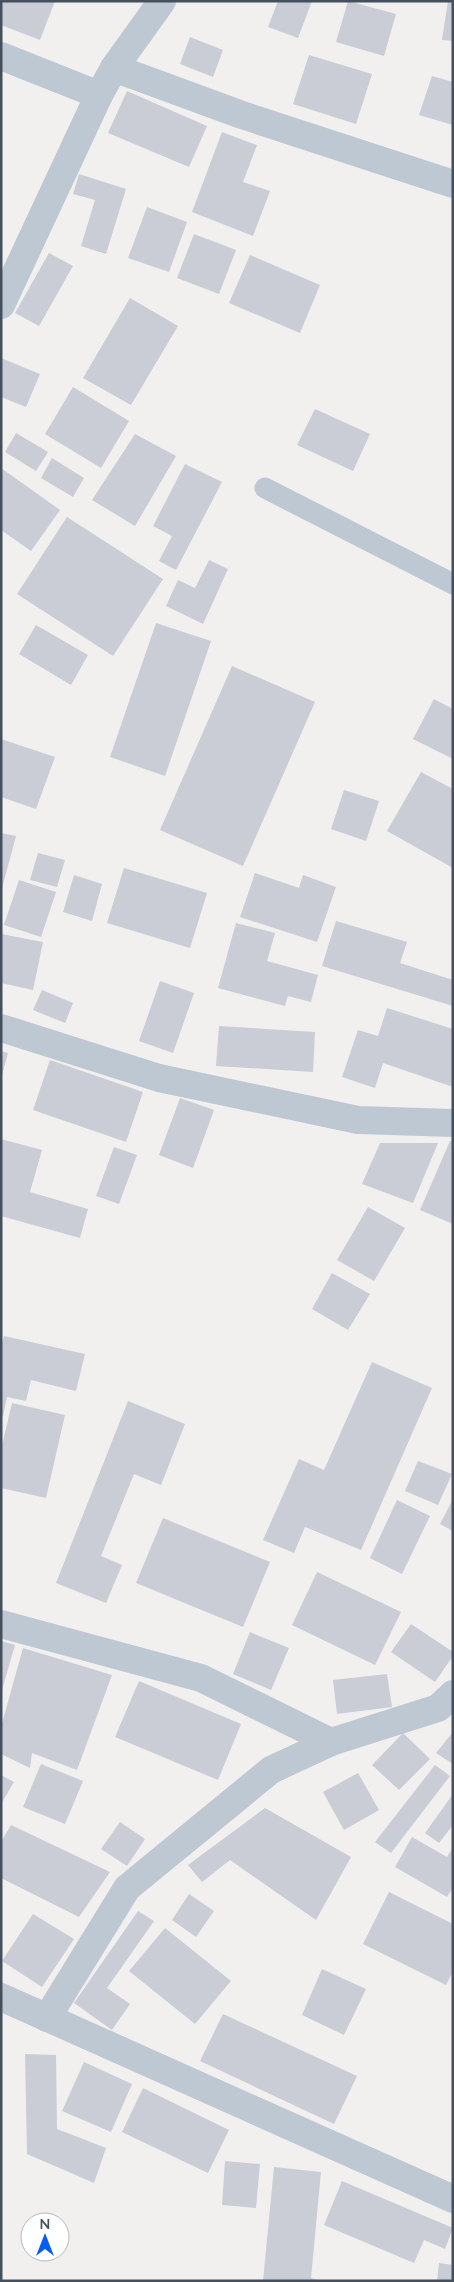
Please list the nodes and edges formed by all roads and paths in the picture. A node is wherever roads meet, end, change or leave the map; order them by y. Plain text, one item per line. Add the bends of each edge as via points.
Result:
1 (162, 1) edge
2 (1, 56) edge
3 (114, 68) junction
4 (99, 95) junction
5 (453, 184) edge
6 (1, 305) edge
7 (265, 488) dead end
8 (453, 584) edge
9 (1, 1028) edge
10 (453, 1123) edge
11 (1, 1624) edge
12 (453, 1694) edge
13 (331, 1742) junction
14 (1, 1997) edge
15 (47, 2018) junction
16 (453, 2199) edge

1 - 3 street
2 - 4 street
3 - 4 street
3 - 5 street
4 - 6 street
7 - 8 lane
9 - 10 street via 169,1080 358,1120
11 - 13 street via 201,1678
12 - 13 street via 438,1708
13 - 15 street via 271,1770 127,1888
14 - 15 street
15 - 16 street

